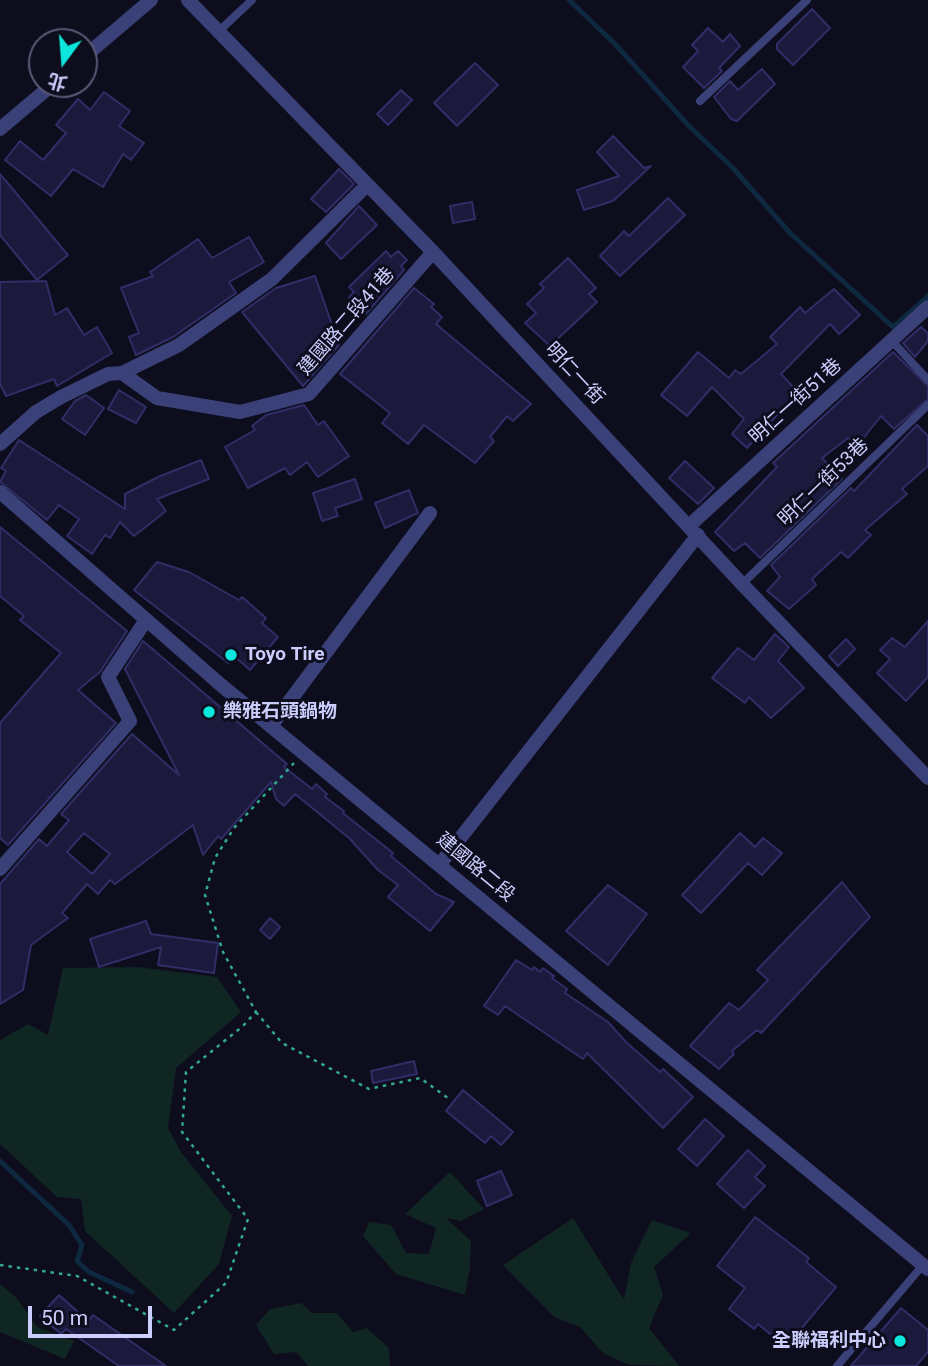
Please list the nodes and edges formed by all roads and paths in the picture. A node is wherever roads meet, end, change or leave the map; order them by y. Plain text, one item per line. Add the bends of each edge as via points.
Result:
1 (151, 0) edge
2 (188, 0) edge
3 (252, 0) edge
4 (807, 0) edge
5 (218, 32) junction
6 (98, 45) edge
7 (37, 98) edge
8 (700, 101) dead end
9 (0, 129) edge
10 (367, 185) junction
11 (433, 252) junction
12 (928, 307) edge
13 (891, 340) junction
14 (122, 373) junction
15 (928, 380) edge
16 (928, 405) edge
17 (0, 444) edge
18 (0, 492) edge
19 (430, 513) dead end
20 (694, 530) junction
21 (742, 584) junction
22 (146, 620) junction
23 (271, 726) junction
24 (303, 753) junction
25 (928, 778) edge
26 (440, 864) junction
27 (0, 869) edge
28 (256, 1012) junction
29 (449, 1098) dead end
30 (926, 1264) edge
31 (0, 1265) edge
32 (837, 1366) edge

1 - 6 street
2 - 5 street, 明仁一街
3 - 5 lane
4 - 8 lane
5 - 10 street, 明仁一街
7 - 9 street
10 - 11 street, 明仁一街
10 - 14 street via 272,279 168,352
11 - 14 street, 建國路二段41巷 via 309,394 240,412 157,398
11 - 20 street, 明仁一街
12 - 13 street, 明仁一街51巷
13 - 15 lane
13 - 20 street, 明仁一街51巷
14 - 17 street via 108,374 61,397
16 - 21 lane, 明仁一街53巷
18 - 22 street, 建國路二段
19 - 23 street
20 - 21 street, 明仁一街
20 - 26 street, 明仁一街51巷
21 - 25 street, 明仁一街
22 - 23 street, 建國路二段
22 - 27 street via 108,677 130,721
23 - 24 street, 建國路二段
24 - 26 street, 建國路二段
24 - 28 path via 234,828 215,858 205,895 223,952
26 - 30 street, 建國路二段
28 - 29 path via 282,1043 369,1090 420,1078
28 - 31 path via 186,1072 182,1132 248,1219 226,1283 174,1330 77,1276
30 - 32 lane

